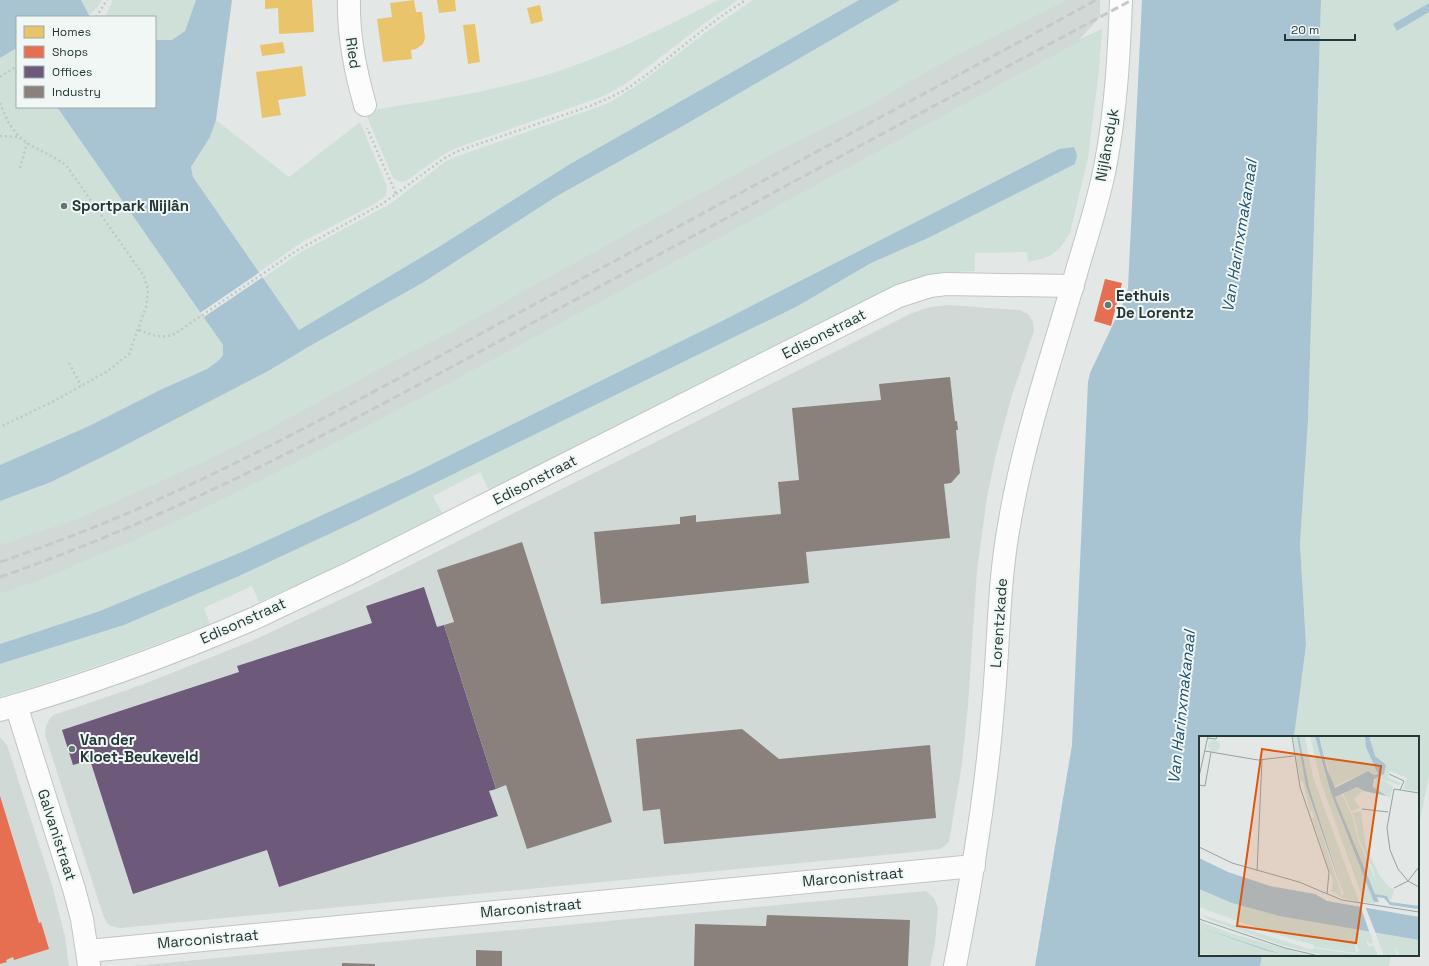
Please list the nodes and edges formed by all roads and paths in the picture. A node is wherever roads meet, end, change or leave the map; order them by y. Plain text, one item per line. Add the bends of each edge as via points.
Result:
1 (107, 0) edge
2 (349, 0) edge
3 (746, 0) edge
4 (1121, 0) edge
5 (97, 16) edge
6 (16, 67) edge
7 (0, 77) edge
8 (0, 103) edge
9 (365, 105) joint
10 (0, 136) edge
11 (19, 137) junction
12 (27, 143) junction
13 (20, 168) dead end
14 (396, 194) junction
15 (1072, 286) junction
16 (139, 330) junction
17 (69, 363) dead end
18 (80, 386) junction
19 (0, 427) edge
20 (8, 707) edge
21 (974, 866) junction
22 (88, 958) edge
23 (955, 966) edge

1 - 5 path
2 - 9 street, Ried via 356,74
3 - 14 path via 614,96 458,151
4 - 15 street, Nijlânsdyk via 1114,107 1106,163
6 - 7 path
8 - 11 path via 8,122
9 - 14 path via 364,120
10 - 11 path
11 - 12 path
12 - 13 path
12 - 16 path via 66,165 144,276 148,290
14 - 16 path via 296,251 176,332 166,337
15 - 20 street, Edisonstraat via 946,284 930,286 899,296 346,575 256,617 155,659
15 - 21 street, Lorentzkade via 1033,416 1009,521 991,735
16 - 18 path via 129,354 108,371
17 - 18 path
18 - 19 path
20 - 22 street, Galvanistraat via 74,889
21 - 22 street, Marconistraat
21 - 23 street, Lorentzkade

